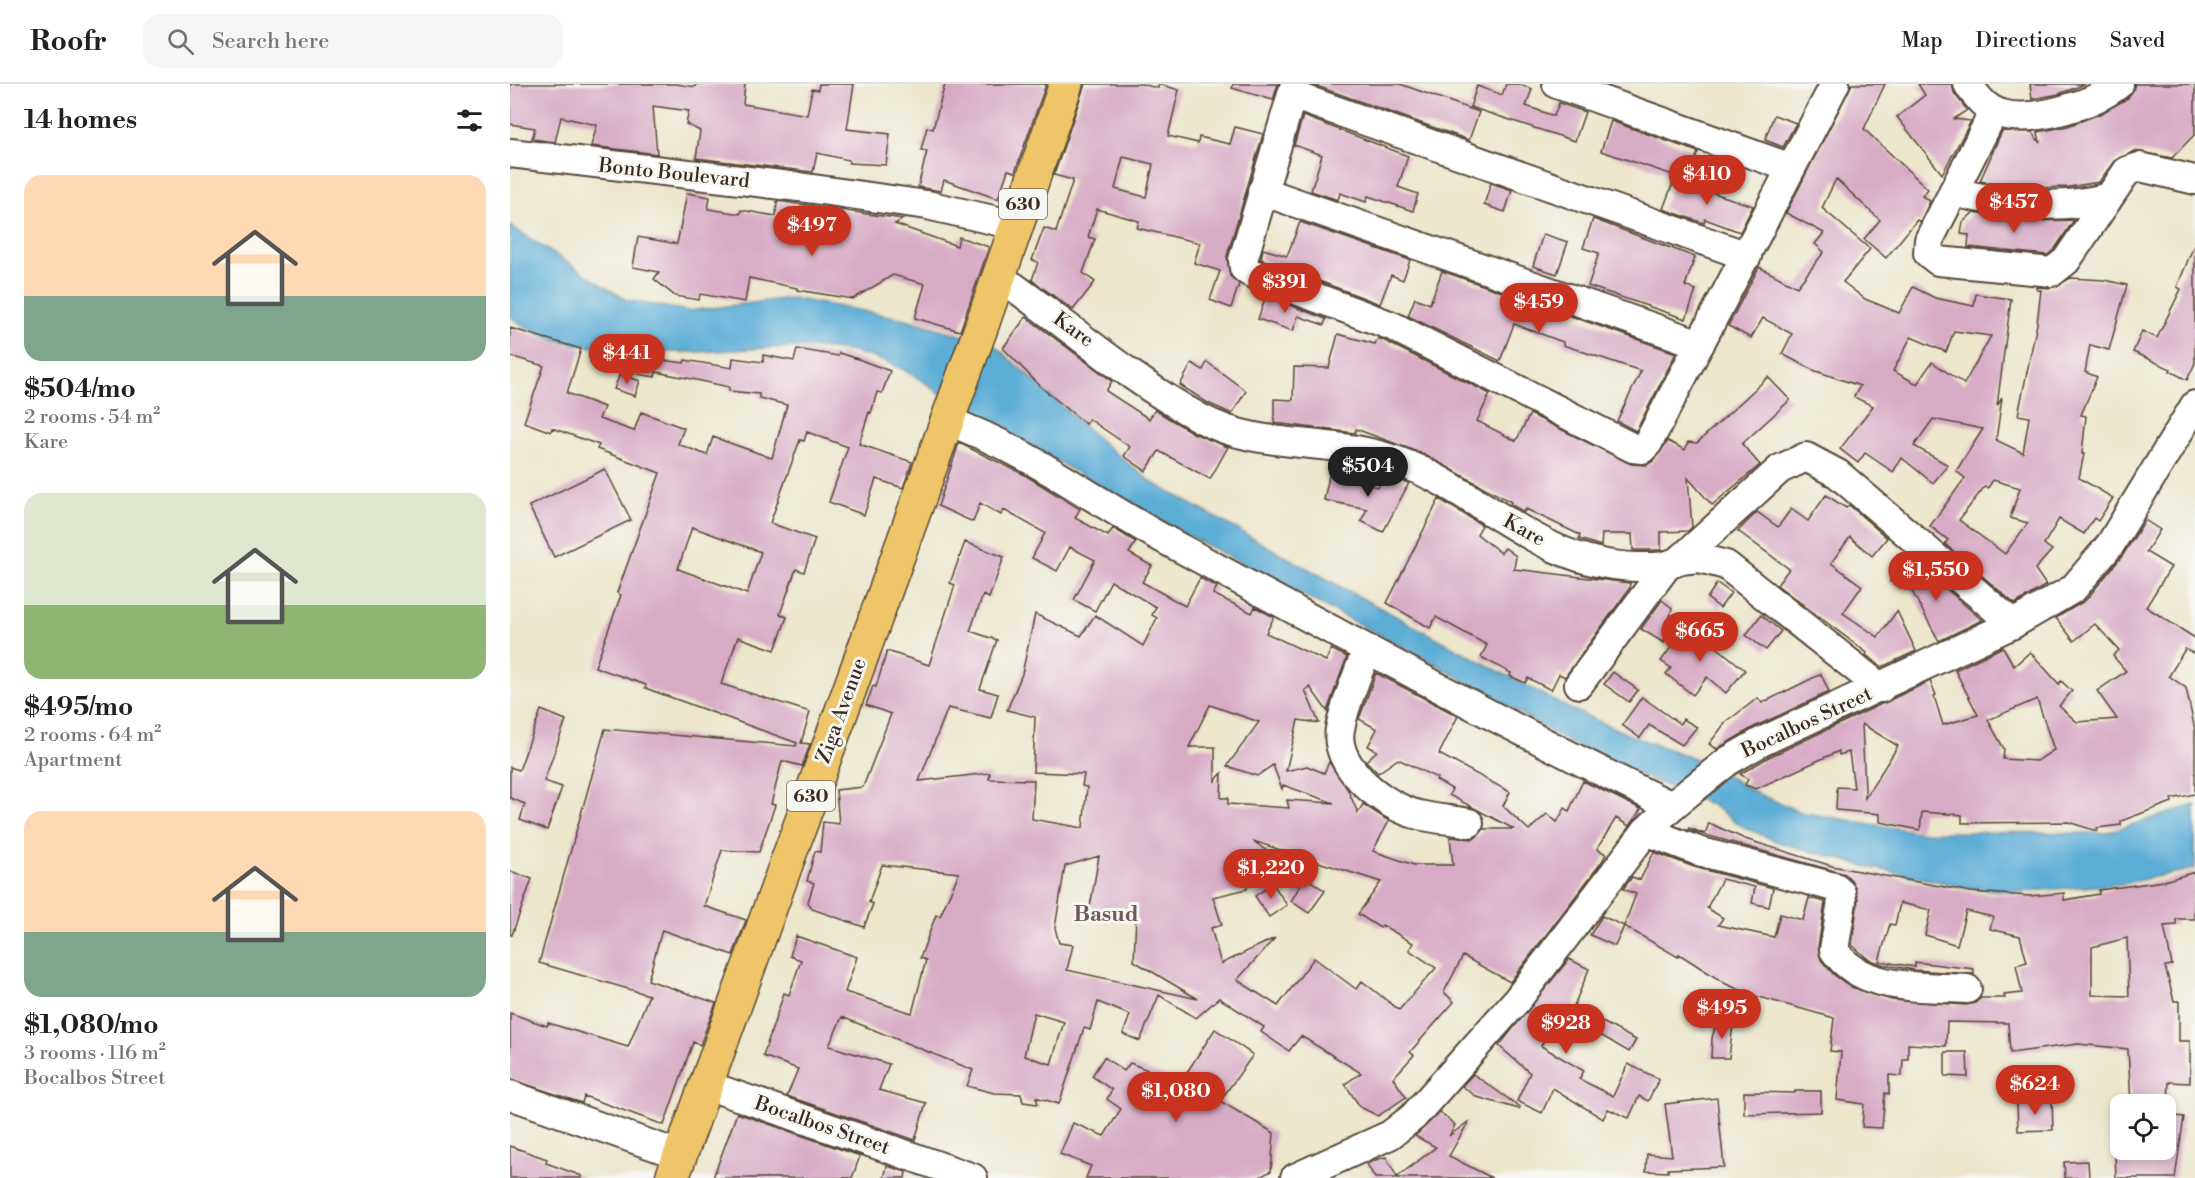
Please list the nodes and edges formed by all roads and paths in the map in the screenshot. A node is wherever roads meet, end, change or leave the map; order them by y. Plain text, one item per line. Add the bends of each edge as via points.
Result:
1 (1066, 84) edge
2 (1557, 84) edge
3 (1835, 84) edge
4 (1968, 84) edge
5 (2120, 84) edge
6 (1294, 90) edge
7 (1994, 111) junction
8 (510, 153) edge
9 (1791, 168) junction
10 (2195, 180) edge
11 (1262, 191) junction
12 (1953, 192) junction
13 (2109, 197) junction
14 (1015, 225) junction
15 (1747, 256) junction
16 (997, 279) junction
17 (1700, 344) junction
18 (2195, 405) edge
19 (948, 417) junction
20 (1673, 564) junction
21 (2013, 624) junction
22 (1367, 649) junction
23 (1579, 684) dead end
24 (1881, 688) junction
25 (1675, 803) junction
26 (1469, 823) dead end
27 (1646, 831) junction
28 (1967, 989) dead end
29 (705, 1085) junction
30 (510, 1095) edge
31 (676, 1167) edge
32 (973, 1178) edge
33 (1295, 1178) edge

1 - 14 main road, 630
2 - 9 street
3 - 9 street
4 - 7 street via 1977,98
5 - 7 street via 2087,104 2062,110 2011,116
6 - 11 street
6 - 15 street
7 - 12 street
8 - 14 street, Bonto Boulevard via 927,205
9 - 15 street
10 - 13 street via 2140,167 2127,171
11 - 17 street
11 - 17 street via 1243,260 1244,268 1251,273 1392,326 1633,448 1648,443
12 - 13 street via 2034,205 2086,203
12 - 13 street via 1929,240 1928,253 1938,261 2034,272 2052,272 2066,261
14 - 16 main road, 630
15 - 17 street
16 - 19 main road, 630
16 - 20 street, Kare via 1202,419 1252,438 1381,455 1430,474 1533,539 1583,560 1620,567
18 - 21 street, Bocalbos Street via 2110,545 2073,589
19 - 22 street via 1030,458 1167,541
19 - 29 main road, Ziga Avenue / 630
20 - 21 street via 1780,469 1806,457 1838,474
20 - 23 street
20 - 24 street, Kare via 1699,558 1726,565
21 - 24 street, Bocalbos Street
22 - 25 street via 1568,756
22 - 26 street via 1340,729 1340,749 1371,788 1398,806 1417,815
24 - 25 street, Bocalbos Street via 1761,742 1728,761
25 - 27 street, Bocalbos Street
27 - 28 street via 1698,851 1834,887 1842,901 1834,951 1844,965 1865,977 1897,984
27 - 33 street, Bocalbos Street via 1517,1000 1413,1117 1390,1135
29 - 31 main road, Ziga Avenue / 630
29 - 32 street, Bocalbos Street
30 - 31 street

